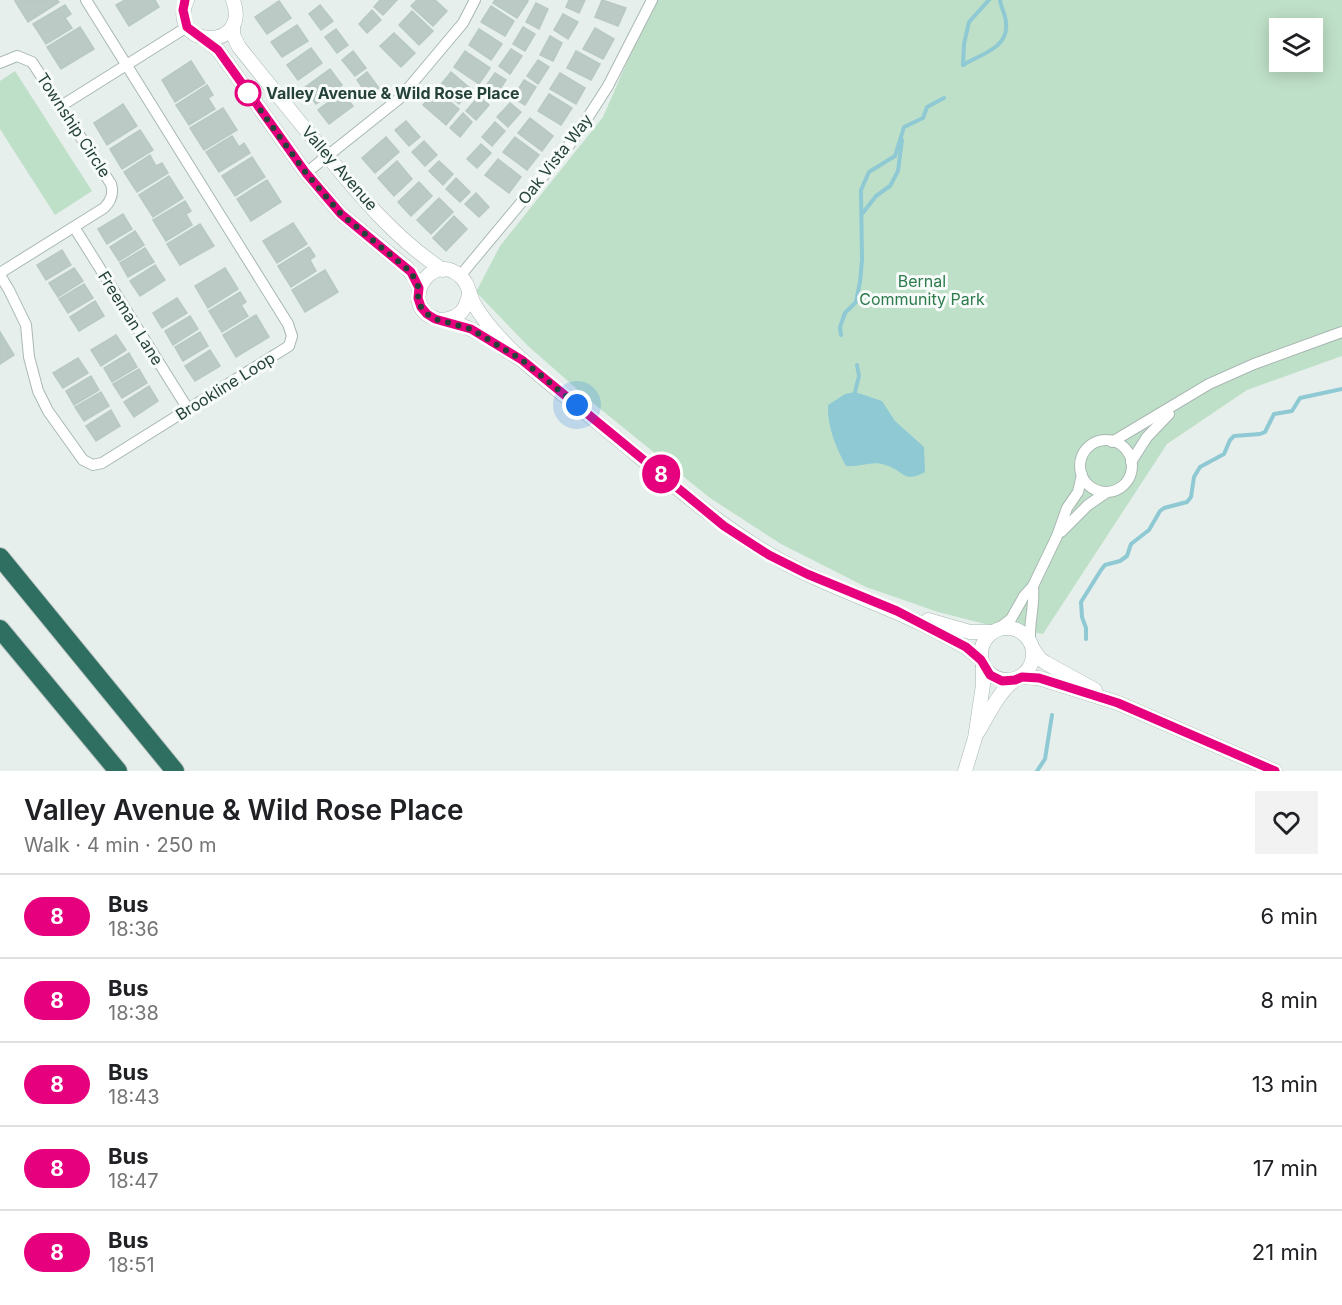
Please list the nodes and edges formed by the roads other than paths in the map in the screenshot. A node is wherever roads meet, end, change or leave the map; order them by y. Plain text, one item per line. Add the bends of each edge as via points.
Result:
1 (86, 0) edge
2 (233, 0) edge
3 (475, 0) edge
4 (652, 0) edge
5 (186, 1) edge
6 (233, 25) junction
7 (187, 27) junction
8 (203, 38) junction
9 (0, 63) edge
10 (127, 65) junction
11 (61, 106) junction
12 (328, 156) junction
13 (306, 173) junction
14 (74, 227) junction
15 (443, 270) junction
16 (0, 274) edge
17 (460, 276) junction
18 (419, 288) junction
19 (469, 294) junction
20 (444, 320) junction
21 (1340, 332) edge
22 (522, 360) junction
23 (1179, 402) junction
24 (188, 409) junction
25 (1112, 442) junction
26 (1131, 462) junction
27 (1082, 476) junction
28 (1107, 492) junction
29 (1057, 536) junction
30 (0, 557) edge
31 (1033, 586) junction
32 (897, 611) junction
33 (0, 629) edge
34 (995, 631) junction
35 (1032, 645) junction
36 (982, 663) junction
37 (1018, 678) junction
38 (1118, 703) junction
39 (975, 738) junction
40 (118, 771) edge
41 (175, 771) edge
42 (965, 771) edge
43 (1275, 771) edge

1 - 10 street, Brookline Loop
2 - 6 street, Valley Avenue
3 - 12 street via 463,23 400,98
4 - 17 street, Oak Vista Way via 608,86 574,139
5 - 7 street via 183,10
6 - 8 street via 220,37
6 - 12 street, Valley Avenue via 239,48
7 - 8 street, Valley Avenue
7 - 10 street
8 - 13 street, Valley Avenue via 218,50
9 - 11 street, Township Circle via 17,56 30,60
10 - 11 street
10 - 24 street, Brookline Loop via 292,336 289,346
11 - 14 street, Township Circle via 112,187 104,208
12 - 13 street
12 - 15 street, Valley Avenue via 411,246
13 - 18 street, Valley Avenue via 341,214 407,267
14 - 16 street, Township Circle
14 - 24 street, Freeman Lane
15 - 17 street, Valley Avenue
15 - 18 street via 432,272
16 - 24 street, Brookline Loop via 26,325 38,391 83,460 93,465 102,463
17 - 19 street, Valley Avenue
18 - 20 street, Valley Avenue via 421,307 435,319
19 - 20 street via 462,312
19 - 22 street, Valley Avenue via 481,315
20 - 22 street, Valley Avenue via 471,329
21 - 23 street via 1254,364
22 - 32 street, Valley Avenue via 724,526 807,574
23 - 25 street
23 - 26 street via 1146,437
25 - 26 street via 1124,448
25 - 27 street via 1097,442 1087,449 1081,458
26 - 28 street via 1126,482
27 - 28 street via 1090,487
27 - 29 street
28 - 29 street
29 - 31 street
30 - 41 highway
31 - 34 street via 1011,619
31 - 35 street via 1035,601 1029,626
32 - 34 street, Valley Avenue via 970,632
32 - 36 street, Valley Avenue via 966,647
33 - 40 highway
34 - 35 street via 1016,629
34 - 36 street via 982,645
35 - 37 street via 1033,660
35 - 38 street via 1040,659
36 - 37 street via 990,675 1002,681
36 - 39 street via 983,686
37 - 38 street via 1039,678
37 - 39 street via 1005,687
38 - 43 street
39 - 42 street

